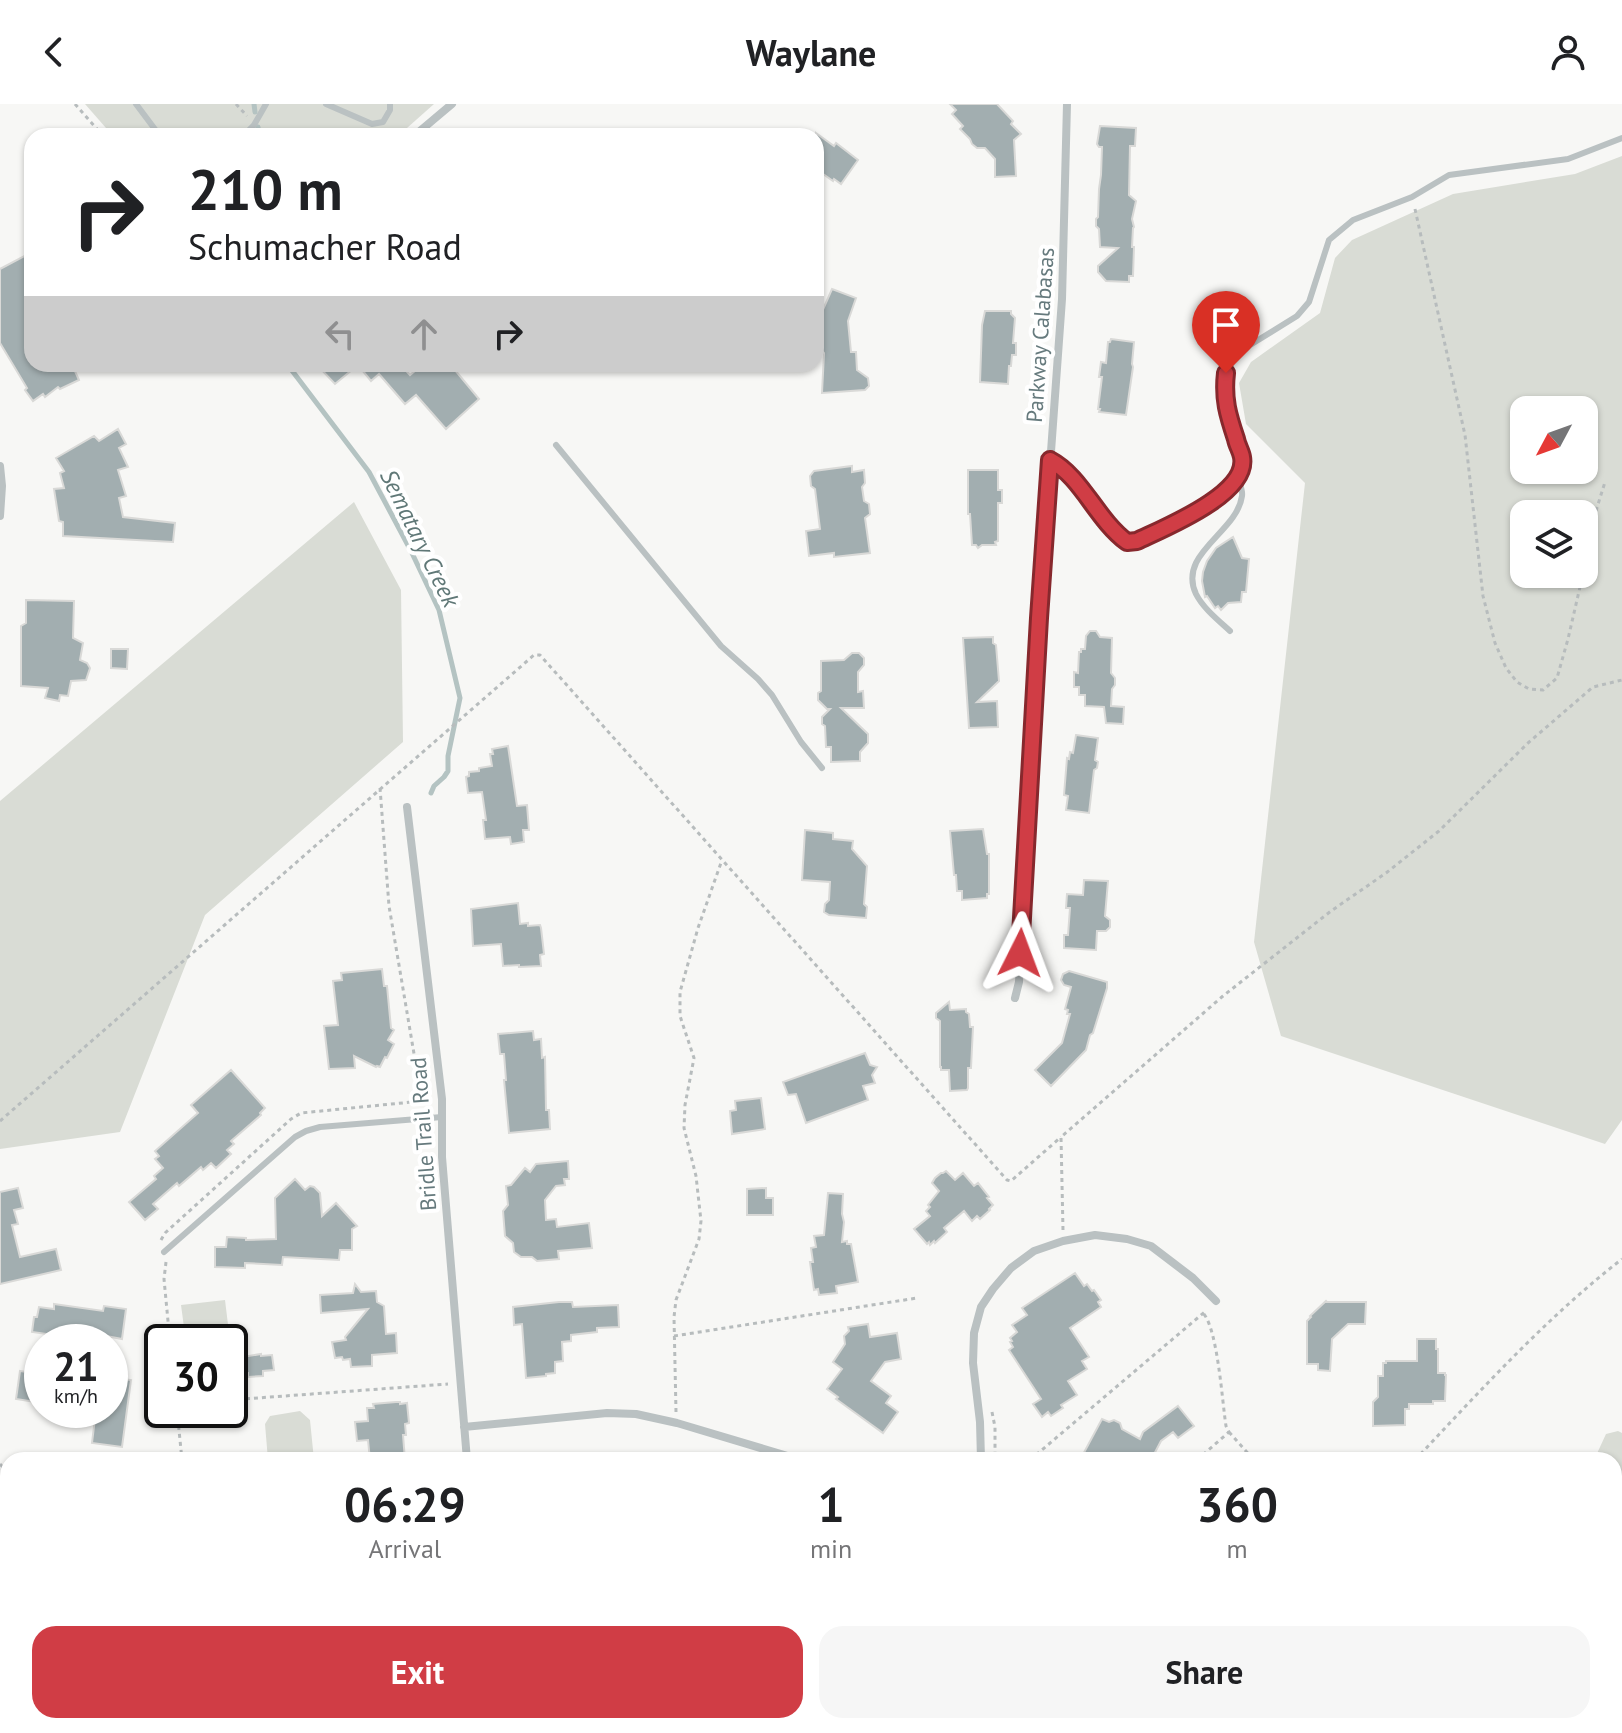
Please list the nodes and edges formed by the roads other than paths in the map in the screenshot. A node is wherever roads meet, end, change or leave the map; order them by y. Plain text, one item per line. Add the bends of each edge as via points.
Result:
1 (136, 104) edge
2 (266, 104) edge
3 (326, 104) edge
4 (390, 104) edge
5 (452, 104) edge
6 (1067, 104) edge
7 (154, 128) edge
8 (251, 128) edge
9 (424, 128) edge
10 (1622, 138) edge
11 (556, 445) dead end
12 (1050, 460) junction
13 (0, 466) edge
14 (1238, 478) junction
15 (0, 516) edge
16 (1230, 631) dead end
17 (822, 768) dead end
18 (407, 807) dead end
19 (1015, 998) dead end
20 (442, 1117) junction
21 (164, 1252) dead end
22 (1216, 1301) road end
23 (464, 1427) junction
24 (466, 1452) edge
25 (774, 1452) edge
26 (981, 1452) edge

1 - 7 lane
2 - 8 lane
3 - 4 lane via 372,124 383,122
5 - 9 street
6 - 12 street, Parkway Calabasas via 1062,299
10 - 14 lane via 1568,159 1449,175 1412,197 1353,220 1329,240 1309,302 1297,316 1237,353 1226,373 1223,394 1243,459
11 - 17 lane via 721,646 772,695
12 - 14 lane via 1065,468 1127,542 1201,509
12 - 19 street, Parkway Calabasas
13 - 15 street
14 - 16 lane via 1243,494 1237,512 1200,556 1192,580 1196,595
18 - 20 street, Bridle Trail Road
20 - 21 lane via 306,1131
20 - 23 street, Bridle Trail Road
22 - 26 street via 1151,1246 1127,1239 1095,1235 1034,1251 993,1289 974,1333
23 - 24 street, Bridle Trail Road
23 - 25 street via 636,1414

